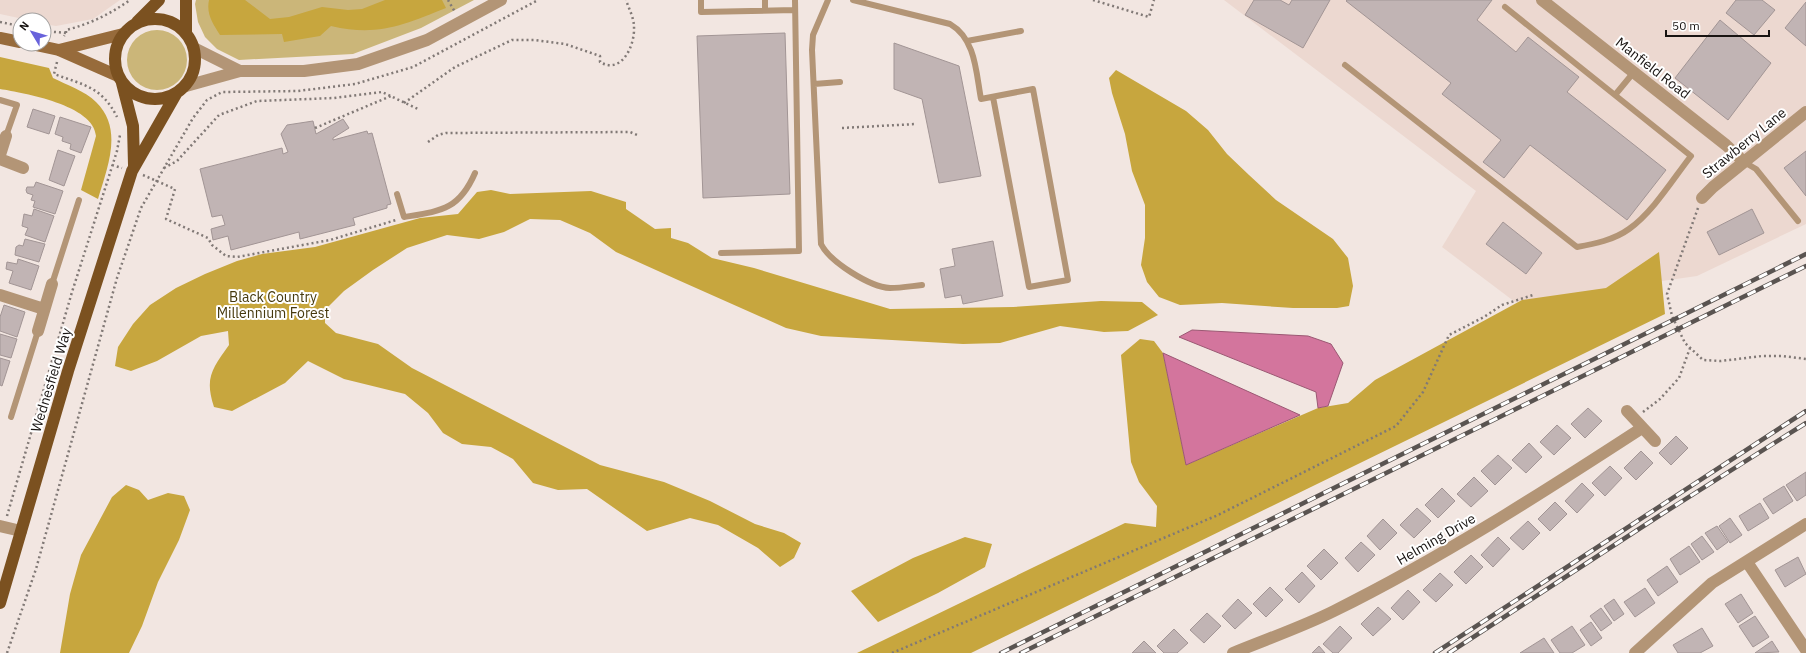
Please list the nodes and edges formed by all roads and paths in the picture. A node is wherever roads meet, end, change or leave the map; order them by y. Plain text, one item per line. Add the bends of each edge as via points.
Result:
1 (130, 0) edge
2 (160, 0) edge
3 (186, 0) edge
4 (501, 0) edge
5 (538, 0) edge
6 (626, 0) edge
7 (701, 0) edge
8 (765, 0) edge
9 (795, 0) edge
10 (828, 0) edge
11 (853, 0) edge
12 (1093, 0) edge
13 (1154, 0) edge
14 (1542, 0) edge
15 (1505, 7) dead end
16 (765, 10) junction
17 (794, 10) junction
18 (0, 22) edge
19 (136, 23) junction
20 (12, 24) edge
21 (1021, 31) dead end
22 (66, 33) dead end
23 (186, 33) junction
24 (123, 34) junction
25 (0, 38) edge
26 (12, 40) edge
27 (967, 41) junction
28 (52, 48) edge
29 (194, 48) junction
30 (59, 50) junction
31 (1345, 65) dead end
32 (240, 71) junction
33 (1634, 72) junction
34 (120, 80) junction
35 (840, 82) dead end
36 (814, 84) junction
37 (186, 86) junction
38 (176, 94) junction
39 (1615, 95) junction
40 (392, 96) junction
41 (993, 97) junction
42 (0, 100) edge
43 (404, 103) junction
44 (418, 109) dead end
45 (1806, 112) edge
46 (916, 124) dead end
47 (315, 128) dead end
48 (842, 128) dead end
49 (637, 134) dead end
50 (6, 136) joint
51 (428, 142) dead end
52 (0, 155) edge
53 (0, 159) edge
54 (1744, 162) junction
55 (134, 166) junction
56 (23, 168) dead end
57 (163, 169) junction
58 (475, 173) dead end
59 (157, 180) junction
60 (397, 194) dead end
61 (1702, 198) joint
62 (79, 200) dead end
63 (404, 217) junction
64 (1798, 221) dead end
65 (721, 253) dead end
66 (52, 284) joint
67 (922, 285) dead end
68 (0, 295) edge
69 (1533, 295) dead end
70 (44, 309) junction
71 (38, 331) joint
72 (1690, 348) junction
73 (1806, 359) edge
74 (1631, 415) joint
75 (11, 417) dead end
76 (1642, 428) junction
77 (1655, 441) dead end
78 (1806, 524) edge
79 (0, 526) edge
80 (21, 531) junction
81 (1747, 562) junction
82 (0, 603) edge
83 (1806, 650) edge
84 (7, 653) edge
85 (892, 653) edge
86 (1233, 653) edge
87 (1635, 653) edge

1 - 22 path via 111,14 66,30
2 - 19 main road
3 - 23 main road
4 - 32 street via 427,40 358,64 304,71
5 - 57 path via 413,67 355,84 298,91 222,92 207,100 193,118
6 - 43 path via 634,22 634,34 627,55 618,64 606,65 600,62 600,56 564,44 516,40 454,67
7 - 16 lane via 702,12
8 - 16 lane
9 - 17 lane
10 - 36 lane via 813,35
11 - 27 lane via 950,24
12 - 13 path via 1149,17
14 - 33 street, Manfield Road
15 - 39 lane
16 - 17 lane
17 - 65 lane via 799,251
18 - 20 path
19 - 23 main road via 149,19 163,19
19 - 24 main road
21 - 27 lane
23 - 29 main road
24 - 30 street
24 - 34 main road via 114,61
25 - 26 street
27 - 41 lane via 972,52 982,99
28 - 30 street
29 - 32 street
29 - 37 main road via 196,63
30 - 34 street
31 - 39 lane via 1577,247 1610,239 1629,230 1644,217 1691,156
32 - 37 street
33 - 39 lane
33 - 54 street, Manfield Road via 1726,144
34 - 38 main road via 135,95 149,100
34 - 55 main road, Wednesfield Way via 133,126
35 - 36 lane
36 - 67 lane via 821,244 826,254 877,286 891,288
37 - 38 main road
38 - 55 main road, Wednesfield Way
40 - 43 path
40 - 47 path
40 - 57 path via 382,92 334,98 257,101 219,115 177,161
41 - 41 lane via 1033,89 1068,280 1029,287
42 - 50 lane via 17,105
43 - 44 path
45 - 54 street, Strawberry Lane
46 - 48 path
49 - 51 path via 446,133
50 - 52 street
53 - 56 street
54 - 61 street, Strawberry Lane
54 - 64 lane via 1756,169
55 - 80 main road, Wednesfield Way via 68,371
57 - 59 path
58 - 63 lane via 466,192 454,204 436,212
59 - 63 path via 175,189 166,219 208,238 212,245 226,256 236,257 330,240
59 - 84 path via 141,208 117,278 36,569
60 - 63 lane
61 - 72 path via 1667,294 1672,316
62 - 66 lane
66 - 70 street
68 - 70 street
69 - 85 path via 1502,305 1449,335 1423,392 1396,426 1218,515
70 - 71 street
71 - 75 lane
72 - 73 path via 1703,360 1721,361 1762,356
72 - 74 path via 1679,378 1660,399
74 - 76 street
76 - 77 street
76 - 86 street, Helming Drive via 1532,500 1424,565 1332,612
78 - 81 street
79 - 80 street
80 - 82 main road, Wednesfield Way
81 - 83 street
81 - 87 street via 1696,595

